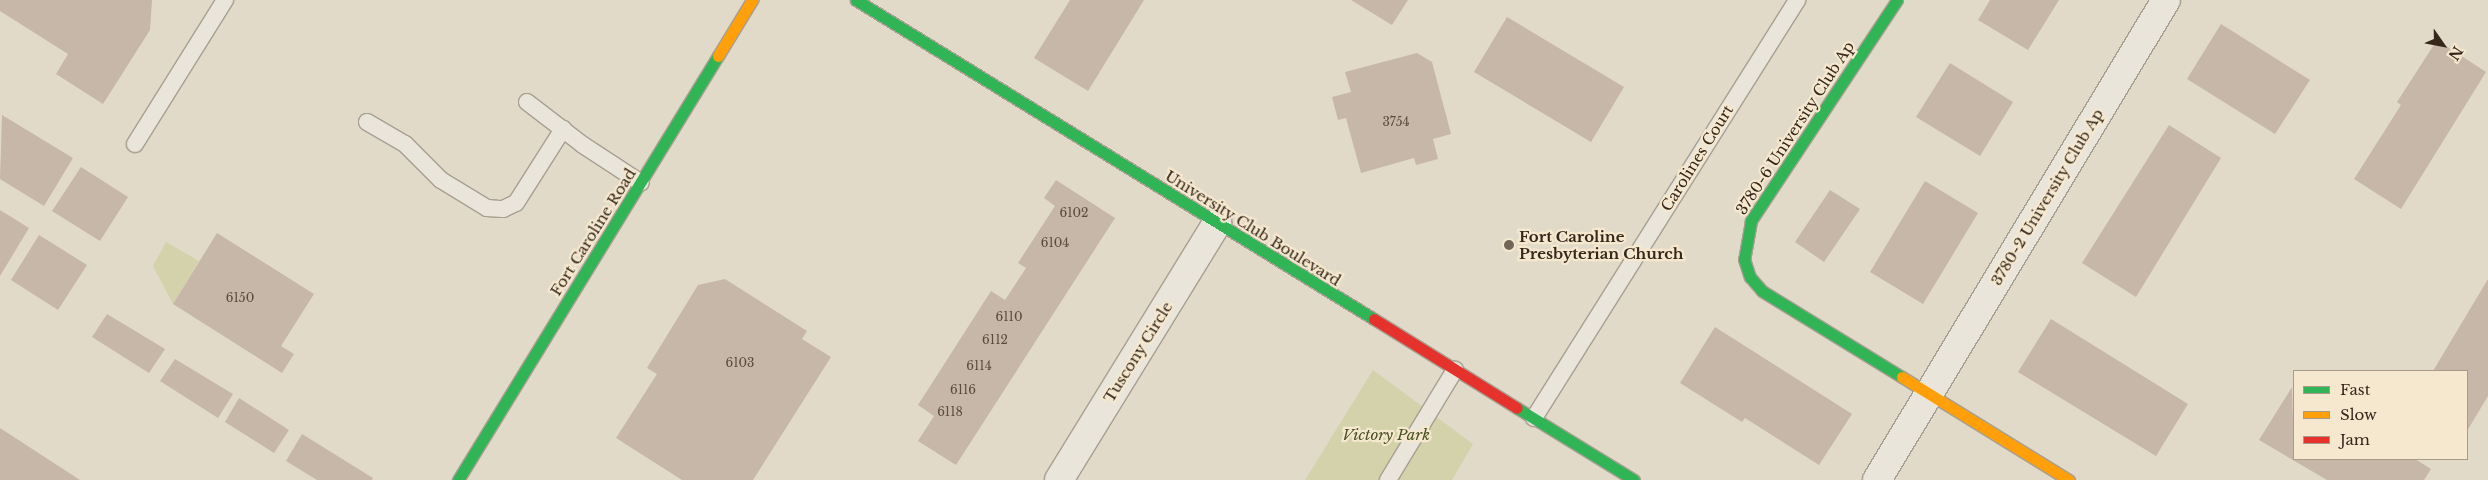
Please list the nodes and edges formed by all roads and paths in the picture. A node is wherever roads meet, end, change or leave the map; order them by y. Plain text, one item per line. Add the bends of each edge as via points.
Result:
1 (225, 0) edge
2 (752, 0) edge
3 (856, 0) edge
4 (1797, 0) edge
5 (1896, 0) edge
6 (2166, 0) edge
7 (528, 102) dead end
8 (367, 122) dead end
9 (563, 129) junction
10 (135, 144) dead end
11 (641, 183) junction
12 (1217, 223) junction
13 (1455, 370) junction
14 (1927, 393) junction
15 (1534, 418) junction
16 (458, 480) edge
17 (1059, 480) edge
18 (1388, 480) edge
19 (1634, 480) edge
20 (1877, 480) edge
21 (2069, 480) edge

1 - 10 lane
2 - 11 street, Fort Caroline Road
3 - 12 street, University Club Boulevard
4 - 15 lane, Carolines Court
5 - 14 street, 3780-6 University Club Ap via 1750,221 1744,259 1750,277 1762,291
6 - 14 street, 3780-2 University Club Ap
7 - 9 lane
8 - 9 lane via 405,144 441,180 487,208 503,209 516,203
9 - 11 lane
11 - 16 street, Fort Caroline Road
12 - 13 street, University Club Boulevard
12 - 17 street, Tuscony Circle
13 - 15 street, University Club Boulevard
13 - 18 lane
14 - 20 street, 3780-2 University Club Ap
14 - 21 street, 3780-6 University Club Ap
15 - 19 street, University Club Boulevard

